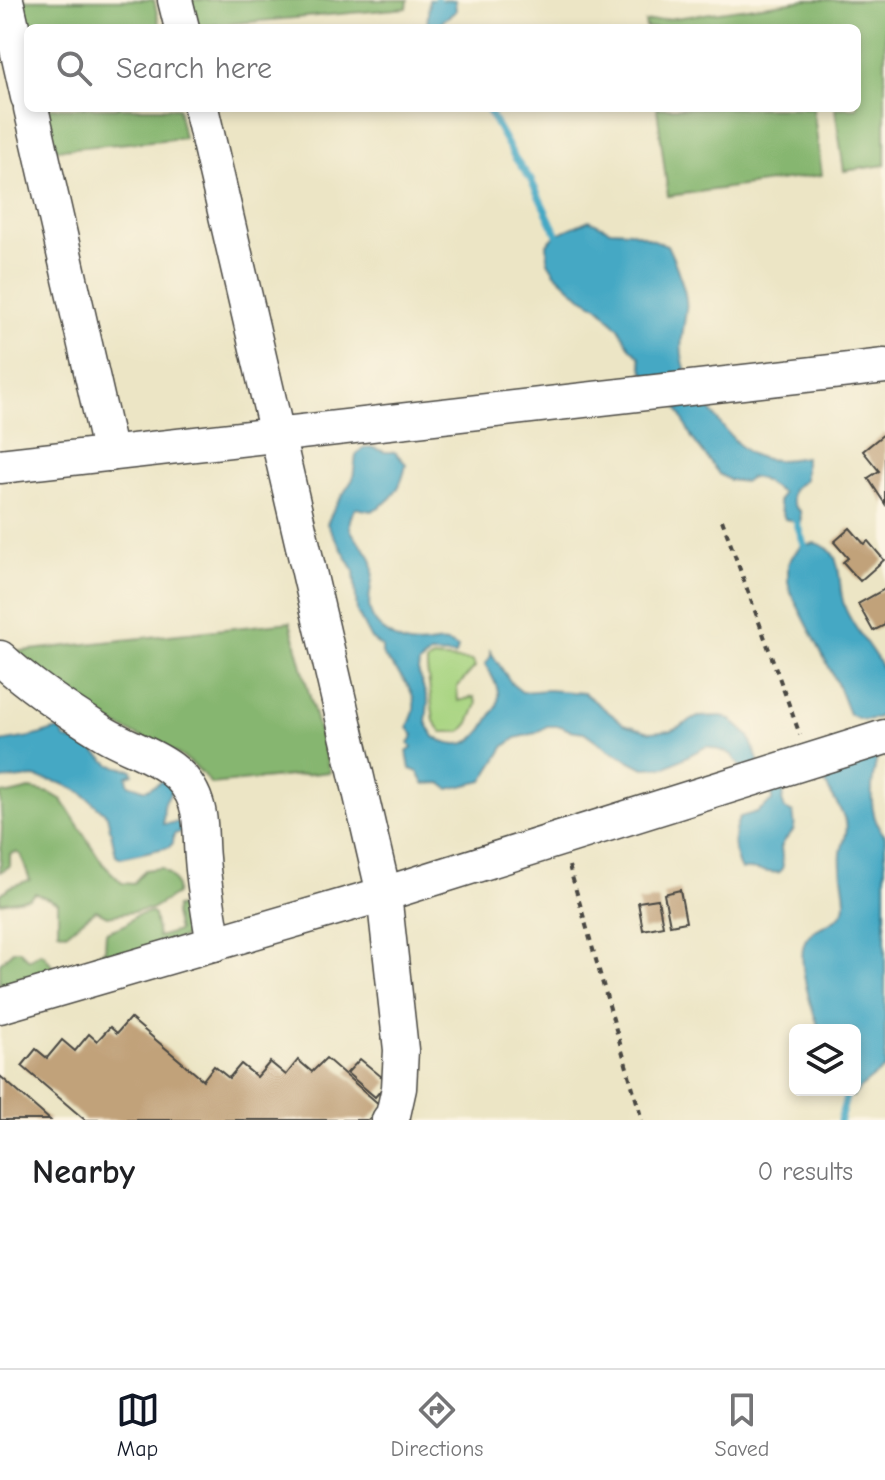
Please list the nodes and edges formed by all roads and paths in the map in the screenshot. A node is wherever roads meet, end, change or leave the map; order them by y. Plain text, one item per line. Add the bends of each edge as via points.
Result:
1 (6, 0) edge
2 (175, 0) edge
3 (181, 24) edge
4 (24, 79) edge
5 (32, 112) edge
6 (202, 112) edge
7 (885, 366) edge
8 (277, 435) junction
9 (110, 454) junction
10 (0, 466) edge
11 (722, 520) dead end
12 (0, 658) edge
13 (885, 737) edge
14 (809, 760) junction
15 (536, 846) junction
16 (384, 894) junction
17 (214, 944) junction
18 (0, 1006) edge
19 (389, 1120) edge
20 (642, 1120) edge

1 - 4 street
2 - 3 street
5 - 9 street
6 - 8 street
7 - 8 street
8 - 9 street
8 - 16 street
9 - 10 street
11 - 14 path
12 - 17 street via 107,735 152,755 187,784 201,824
13 - 14 street
14 - 15 street
15 - 16 street
15 - 20 path via 571,867
16 - 17 street
16 - 19 street via 401,1050 399,1088
17 - 18 street

